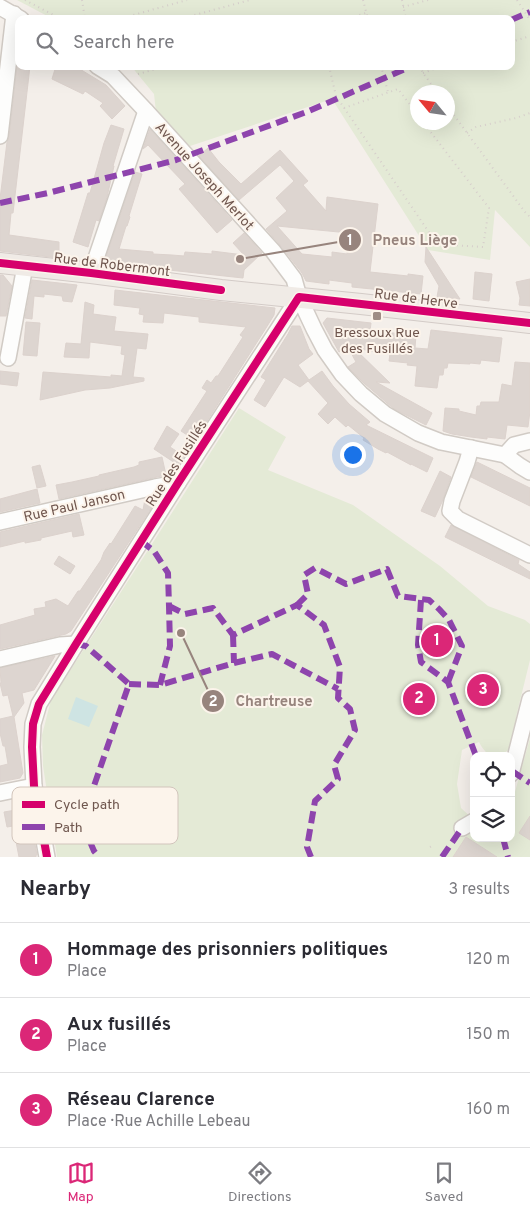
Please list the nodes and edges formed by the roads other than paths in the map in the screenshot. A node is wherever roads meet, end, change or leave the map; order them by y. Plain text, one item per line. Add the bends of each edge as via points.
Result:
1 (0, 7) edge
2 (16, 15) edge
3 (15, 36) edge
4 (103, 70) edge
5 (146, 111) junction
6 (0, 136) edge
7 (0, 263) edge
8 (25, 266) junction
9 (91, 273) junction
10 (300, 297) junction
11 (530, 324) edge
12 (8, 358) dead end
13 (530, 441) edge
14 (471, 448) junction
15 (505, 455) junction
16 (530, 472) edge
17 (178, 482) junction
18 (0, 522) edge
19 (530, 555) edge
20 (76, 644) junction
21 (0, 659) edge
22 (530, 699) edge
23 (515, 757) edge
24 (34, 786) joint
25 (29, 787) edge
26 (45, 844) edge
27 (47, 857) edge

1 - 2 street
3 - 6 street
4 - 5 street, Avenue Joseph Merlot
5 - 9 street
5 - 10 street, Avenue Joseph Merlot via 273,251 294,279
7 - 8 main road, Rue de Robermont
8 - 9 main road, Rue de Robermont
8 - 12 street
9 - 10 main road, Rue de Robermont
10 - 11 main road, Rue de Herve
10 - 14 street, Avenue Joseph Merlot via 325,350 361,394 385,414 418,433
10 - 17 street, Rue des Fusillés
13 - 15 street via 514,445
14 - 15 street, Avenue Joseph Merlot
14 - 19 street via 450,511 458,519
15 - 16 street
17 - 18 street, Rue Paul Janson
17 - 20 street, Rue des Fusillés
20 - 21 street
20 - 24 street, Rue des Fusillés via 39,704 33,724
22 - 23 street
24 - 25 street
26 - 27 street, Rue des Fusillés

